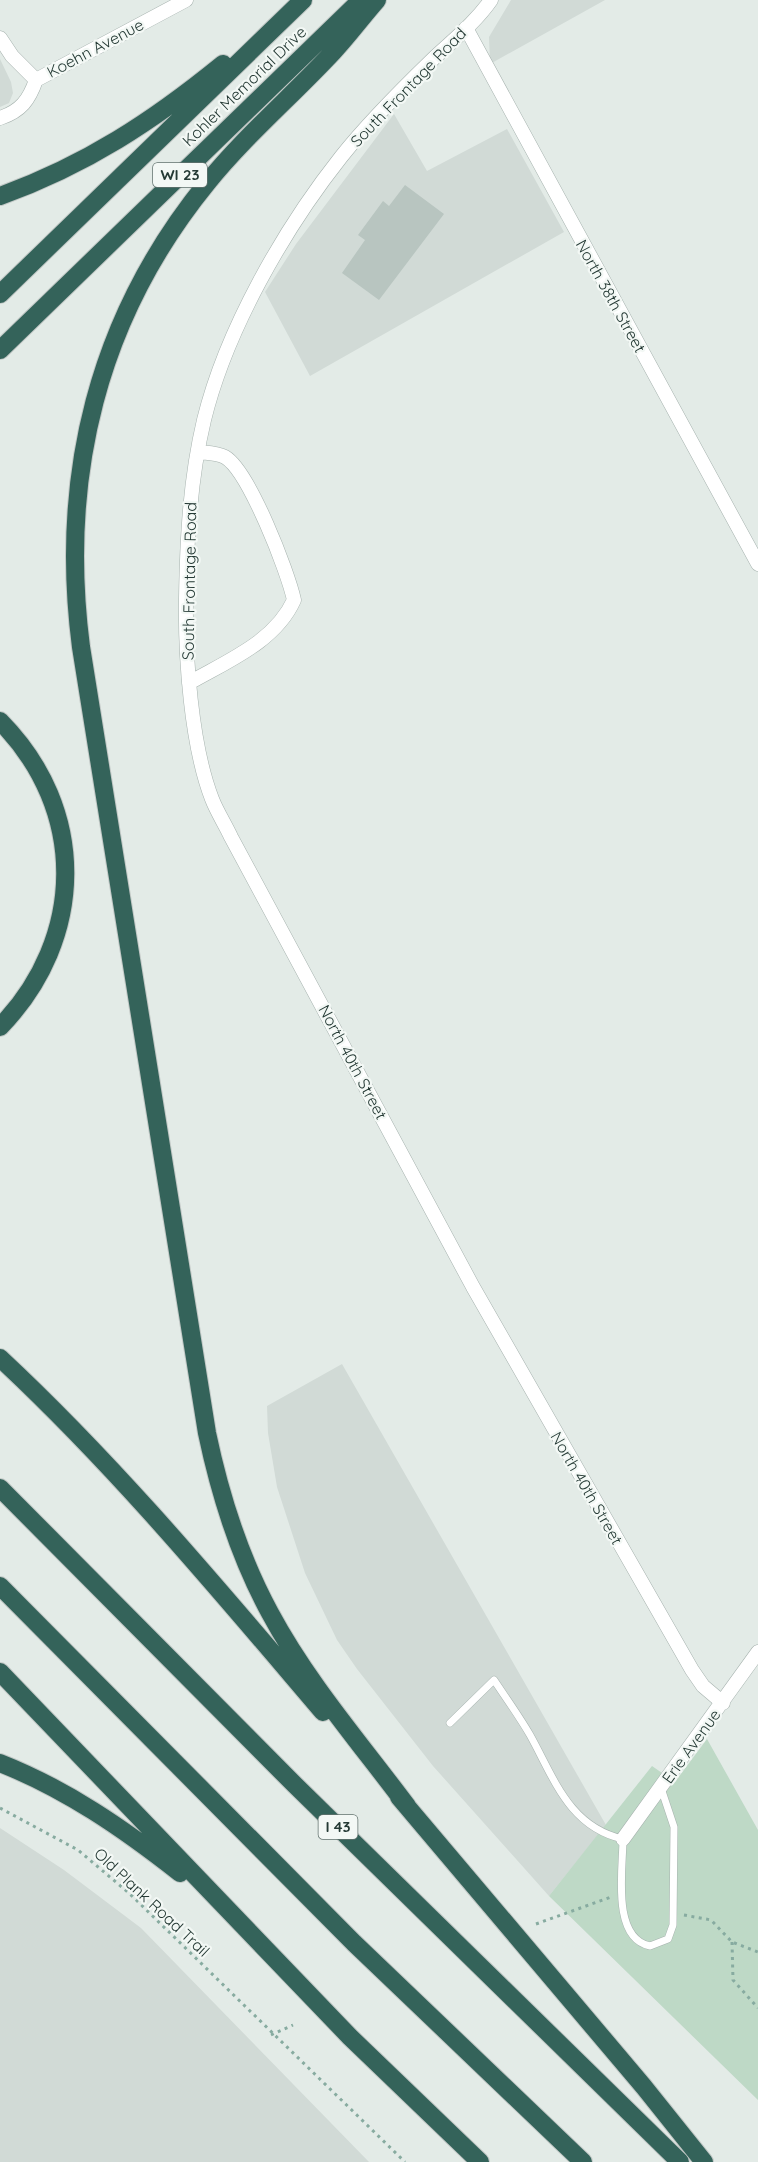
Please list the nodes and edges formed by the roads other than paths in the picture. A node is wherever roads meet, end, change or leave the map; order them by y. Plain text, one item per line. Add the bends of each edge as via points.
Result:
1 (186, 0) edge
2 (297, 0) edge
3 (303, 0) edge
4 (361, 0) edge
5 (377, 0) edge
6 (491, 0) edge
7 (466, 28) junction
8 (0, 38) edge
9 (36, 80) junction
10 (0, 118) edge
11 (0, 196) edge
12 (0, 294) edge
13 (0, 350) edge
14 (198, 452) junction
15 (758, 564) edge
16 (189, 683) junction
17 (0, 721) edge
18 (0, 1027) edge
19 (0, 1358) edge
20 (0, 1488) edge
21 (0, 1586) edge
22 (758, 1652) edge
23 (0, 1672) edge
24 (723, 1703) junction
25 (450, 1723) dead end
26 (0, 1764) edge
27 (661, 1788) junction
28 (407, 1806) junction
29 (623, 1839) junction
30 (228, 1911) junction
31 (480, 2162) edge
32 (583, 2162) edge
33 (680, 2162) edge
34 (704, 2162) edge

1 - 9 street, Koehn Avenue
2 - 11 highway via 145,125 80,163
3 - 12 highway, Kohler Memorial Drive / WI 23
4 - 13 highway, Kohler Memorial Drive / WI 23
5 - 28 highway via 334,51 208,182 140,281 92,405 77,491 73,564 81,647 217,1480 241,1552 270,1613 300,1664
6 - 7 street, South Frontage Road
7 - 14 street, South Frontage Road via 378,114 341,157 297,220 264,274 227,353 205,417
7 - 15 street, North 38th Street
8 - 9 street
9 - 10 street via 30,98
14 - 16 street, South Frontage Road via 187,538 185,628
14 - 16 street via 225,457 234,465 263,517 289,576 294,600 279,625 252,647
16 - 24 street, North 40th Street via 212,799 231,837 563,1447 692,1670 714,1698
17 - 18 highway via 26,751 43,780 57,816 65,860 64,903 56,939 38,980
19 - 28 highway via 172,1533 226,1601
20 - 33 highway, I 43 via 287,1777
21 - 32 highway via 354,1943
22 - 24 street, Erie Avenue
23 - 30 highway
24 - 27 street, Erie Avenue
25 - 29 lane via 494,1680 575,1813 597,1830
26 - 30 highway via 93,1810
27 - 29 street, Erie Avenue
27 - 29 lane via 674,1827 673,1914 668,1939 658,1944 646,1945 637,1939 625,1922
28 - 34 highway
30 - 31 highway via 350,2037

